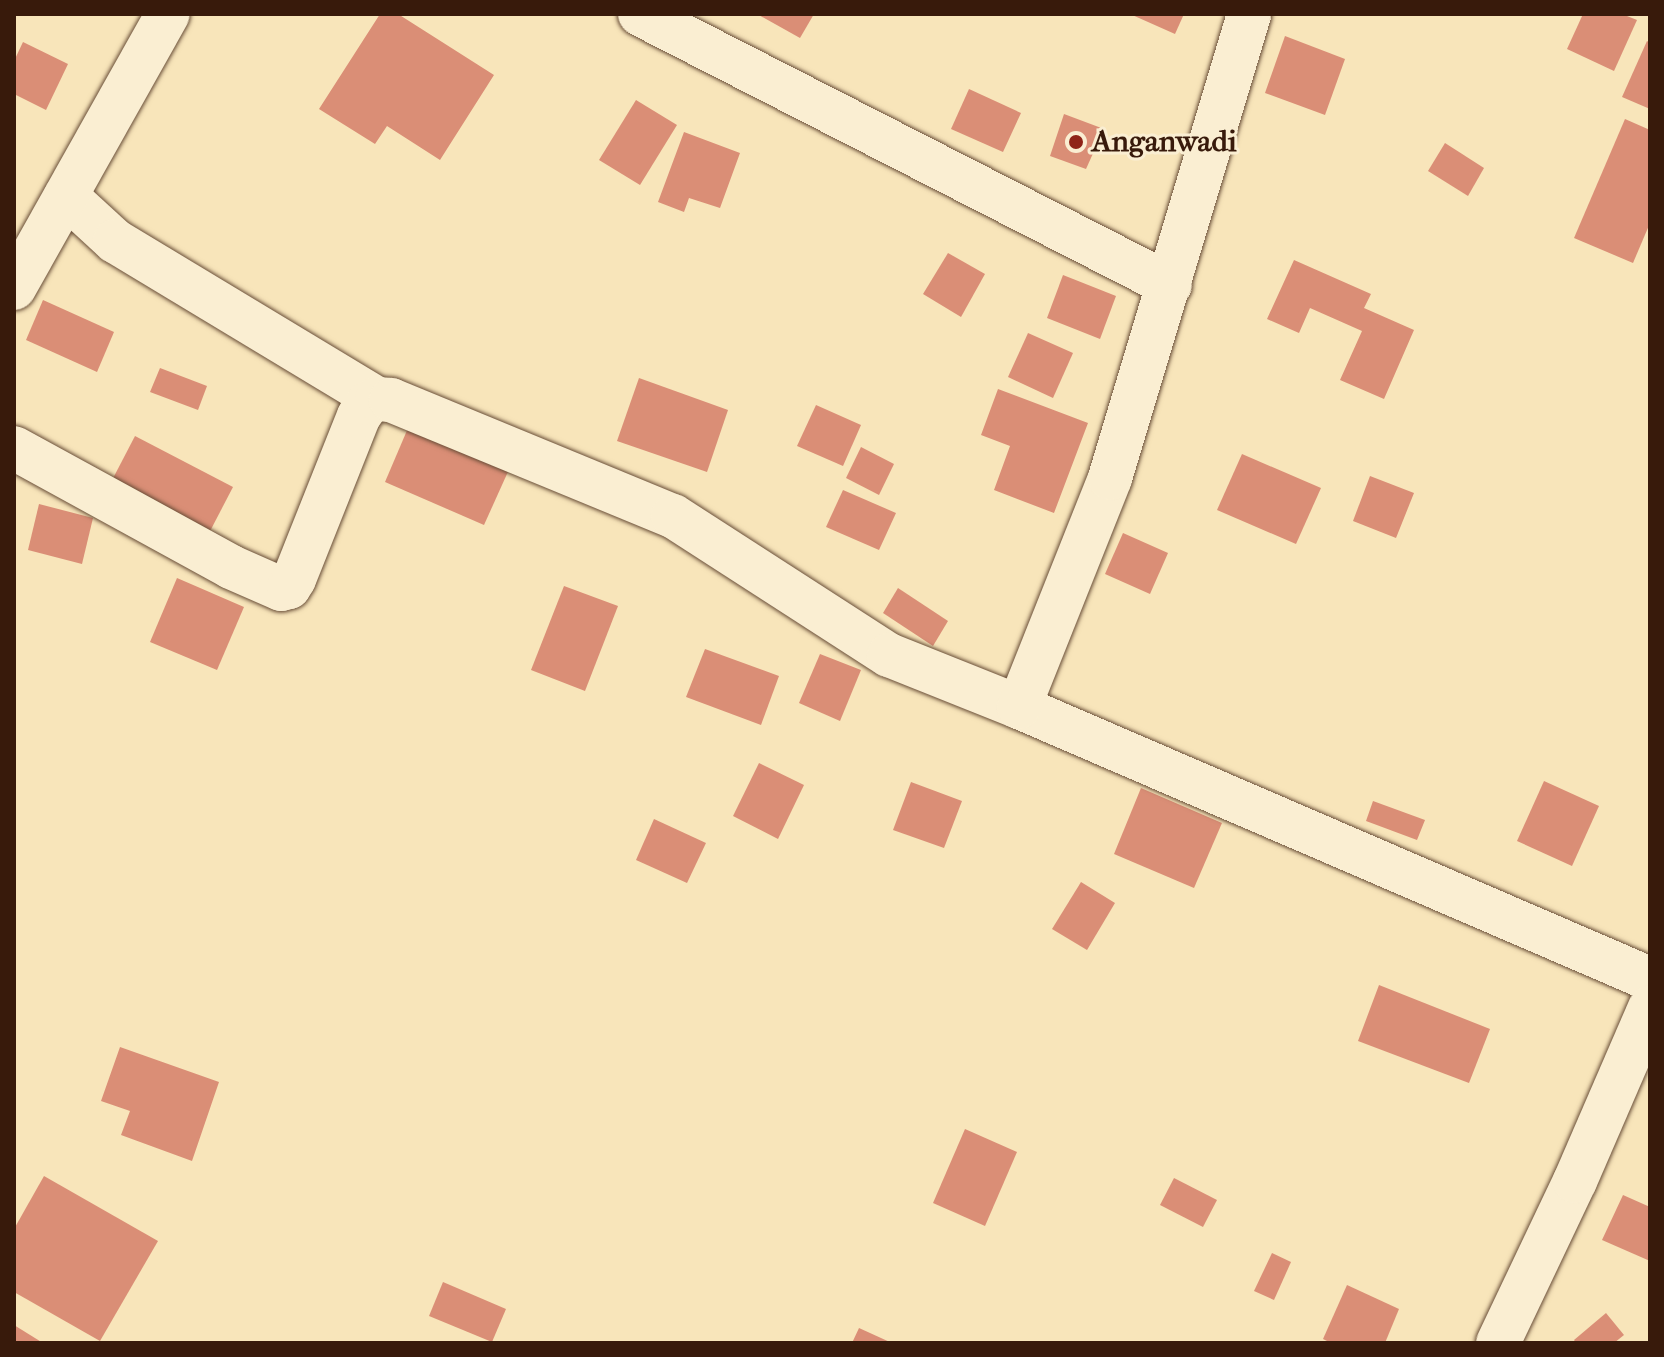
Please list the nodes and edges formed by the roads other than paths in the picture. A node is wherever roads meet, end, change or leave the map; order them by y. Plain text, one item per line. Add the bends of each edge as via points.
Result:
1 (168, 14) edge
2 (640, 14) edge
3 (1249, 14) edge
4 (66, 196) junction
5 (1170, 285) junction
6 (14, 288) edge
7 (377, 399) junction
8 (14, 448) edge
9 (1019, 707) junction
10 (1650, 979) edge
11 (1650, 1008) edge
12 (1498, 1343) edge

1 - 4 street
2 - 5 street
3 - 5 street
4 - 6 street
4 - 7 street via 115,241
5 - 9 street via 1110,478
7 - 8 street via 359,416 294,579 281,589
7 - 9 street via 391,400 673,516 889,655
9 - 10 street
11 - 12 street

